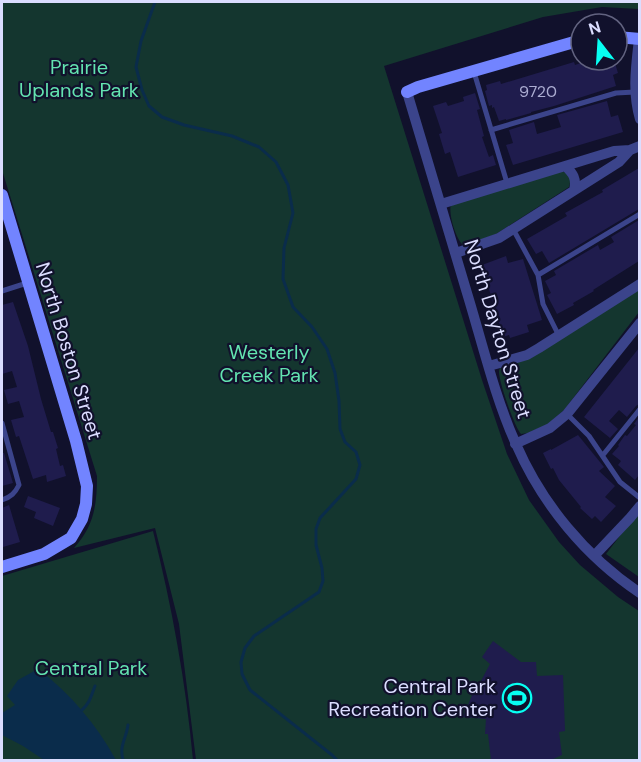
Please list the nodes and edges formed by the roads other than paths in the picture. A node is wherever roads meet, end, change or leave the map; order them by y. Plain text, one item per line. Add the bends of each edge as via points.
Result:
1 (639, 39) edge
2 (569, 43) edge
3 (473, 71) junction
4 (407, 92) joint
5 (635, 92) junction
6 (639, 119) edge
7 (491, 130) junction
8 (635, 148) edge
9 (565, 166) junction
10 (507, 183) junction
11 (574, 190) junction
12 (2, 195) edge
13 (441, 204) junction
14 (4, 213) edge
15 (639, 214) edge
16 (513, 229) junction
17 (456, 253) junction
18 (538, 275) junction
19 (29, 283) junction
20 (639, 284) edge
21 (2, 291) edge
22 (639, 323) edge
23 (558, 336) junction
24 (489, 366) junction
25 (639, 409) edge
26 (567, 414) junction
27 (2, 423) edge
28 (515, 444) junction
29 (603, 455) junction
30 (639, 498) edge
31 (2, 500) edge
32 (639, 506) edge
33 (594, 556) junction
34 (2, 567) edge
35 (639, 593) edge

1 - 5 street
2 - 3 street
3 - 4 street
3 - 7 lane
4 - 13 street, North Dayton Street
5 - 6 street
5 - 7 lane via 616,93
7 - 10 lane
8 - 9 street
8 - 11 street
9 - 10 street
9 - 11 street via 575,178
10 - 13 street
11 - 16 street
12 - 14 street, North Boston Street
13 - 17 street, North Dayton Street
14 - 19 street, North Boston Street
15 - 18 lane
16 - 17 street
16 - 18 lane
17 - 24 street, North Dayton Street
18 - 23 lane via 543,304
19 - 21 lane
19 - 34 street, North Boston Street via 84,468 86,504 71,538 44,554
20 - 23 street
22 - 26 street
23 - 24 street via 527,355
24 - 28 street, North Dayton Street
25 - 29 lane
26 - 28 street via 550,428
26 - 29 lane
27 - 31 lane via 19,484 16,492
28 - 33 street, North Dayton Street via 555,512
29 - 30 lane via 620,482
32 - 33 street
33 - 35 street, North Dayton Street

